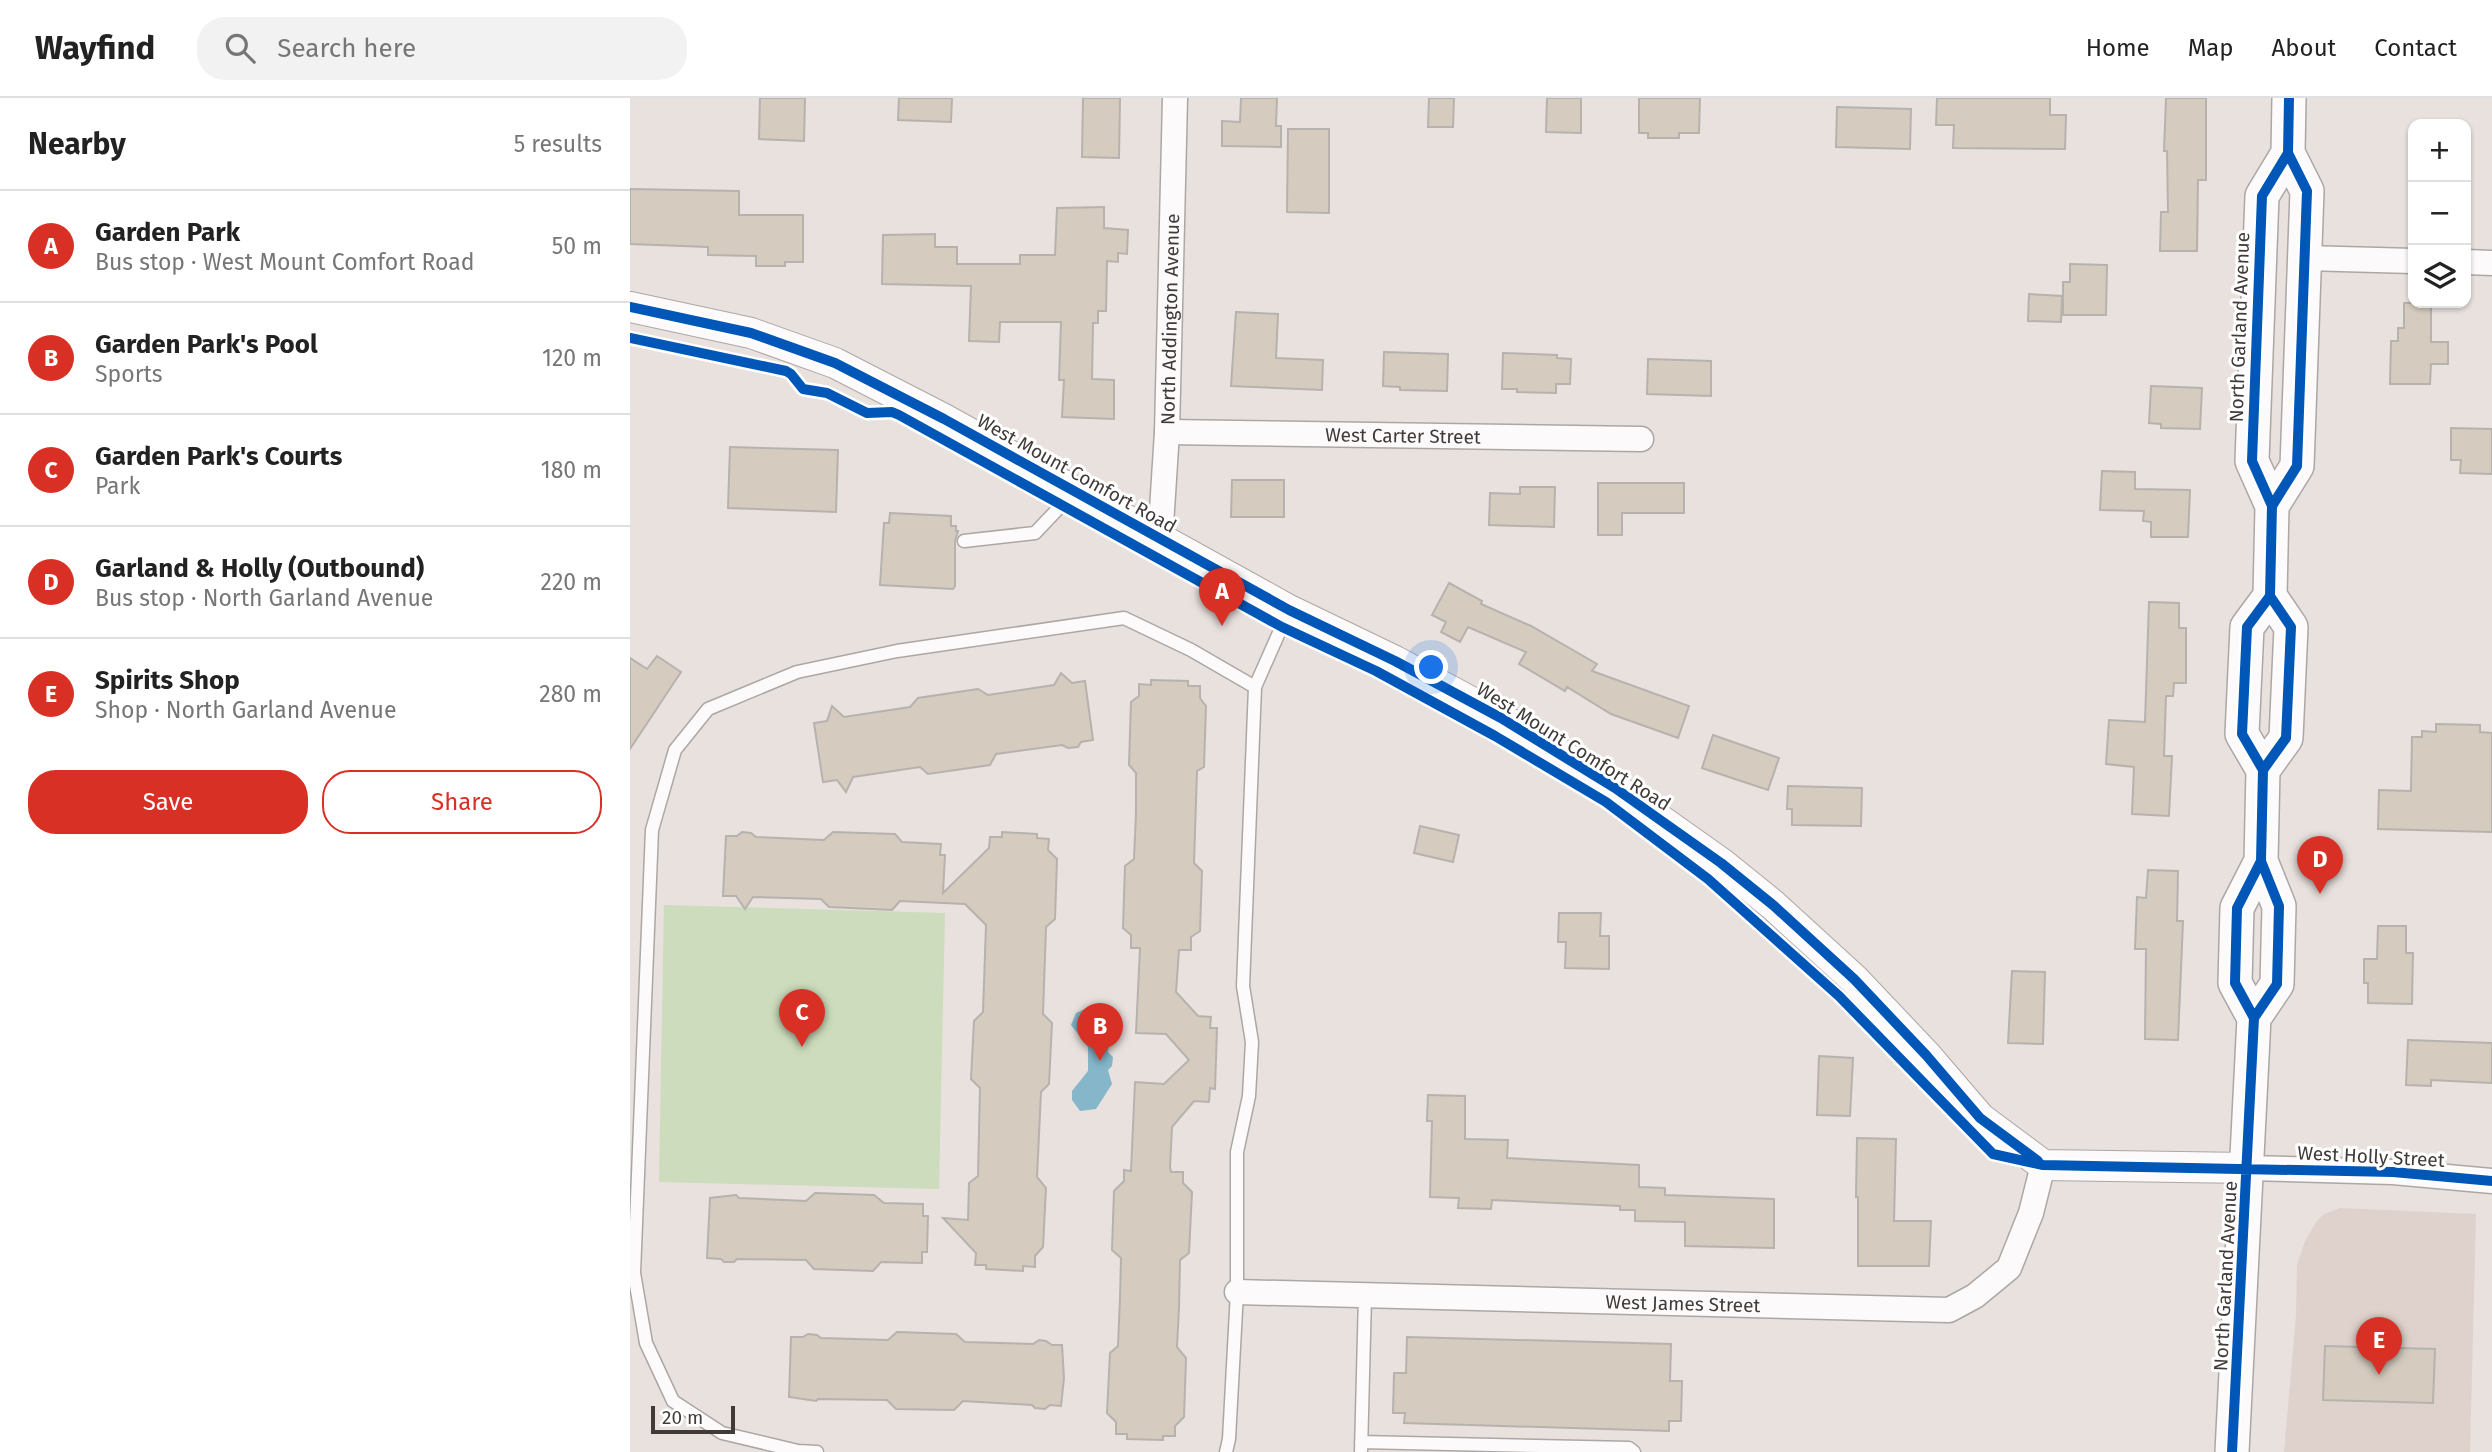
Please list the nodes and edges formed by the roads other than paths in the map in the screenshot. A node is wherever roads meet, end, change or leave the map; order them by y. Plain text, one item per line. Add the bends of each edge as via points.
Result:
1 (1175, 98) edge
2 (2289, 98) edge
3 (2288, 153) junction
4 (2305, 258) junction
5 (2408, 261) edge
6 (2471, 262) edge
7 (2492, 263) edge
8 (630, 307) edge
9 (1167, 432) junction
10 (1641, 439) dead end
11 (1074, 492) junction
12 (2272, 506) junction
13 (964, 541) dead end
14 (1160, 541) junction
15 (2270, 596) junction
16 (1289, 610) junction
17 (1255, 687) junction
18 (2263, 771) junction
19 (2043, 1165) junction
20 (2248, 1168) junction
21 (2492, 1181) edge
22 (1237, 1292) junction
23 (1364, 1296) junction
24 (1361, 1447) edge
25 (817, 1452) edge
26 (1226, 1452) edge
27 (1634, 1452) edge
28 (2232, 1452) edge

1 - 9 street, North Addington Avenue
2 - 3 main road
3 - 4 main road via 2307,191
3 - 12 main road, North Garland Avenue via 2262,196 2252,461
4 - 5 street
4 - 12 main road via 2297,466
6 - 7 street
8 - 11 street, West Mount Comfort Road via 751,333 835,363
9 - 10 street, West Carter Street
9 - 14 street, North Addington Avenue
11 - 13 lane via 1035,533
11 - 14 street, West Mount Comfort Road
12 - 15 main road, North Garland Avenue
14 - 16 street, West Mount Comfort Road
15 - 18 main road via 2247,627 2242,734
15 - 18 main road via 2291,627 2286,737
16 - 17 lane
16 - 19 street, West Mount Comfort Road via 1395,660 1500,718 1681,834 1773,905 1854,979 1980,1118
17 - 22 lane via 1243,986 1252,1042 1249,1096 1237,1152
17 - 25 lane via 1124,618 897,651 797,672 708,709 675,750 651,843 634,1273 646,1343 673,1401 722,1433
18 - 20 main road, North Garland Avenue via 2261,861 2279,906 2277,984 2254,1018
19 - 20 street
19 - 23 street, West James Street via 2031,1213 2008,1268 1975,1296 1949,1310
20 - 21 street, West Holly Street via 2393,1172
20 - 28 main road, North Garland Avenue
22 - 23 street, West James Street
22 - 26 lane
23 - 24 lane
24 - 27 lane via 1629,1448

